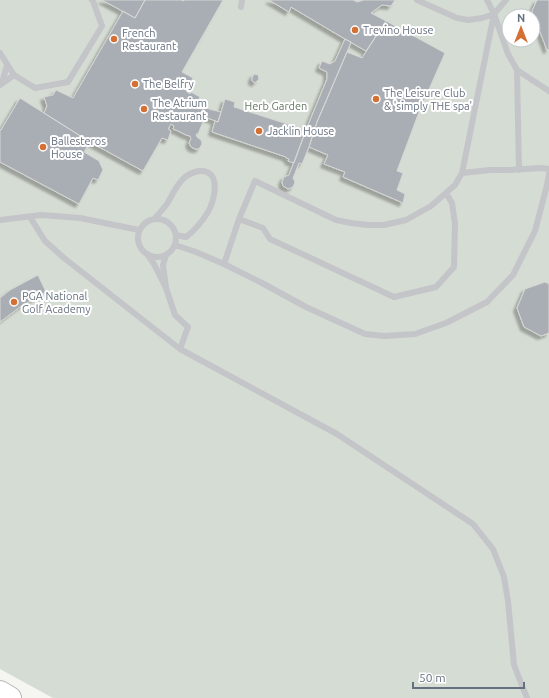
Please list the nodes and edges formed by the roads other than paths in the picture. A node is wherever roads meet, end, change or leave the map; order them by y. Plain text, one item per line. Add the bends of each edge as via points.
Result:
1 (92, 0) edge
2 (242, 0) edge
3 (417, 0) edge
4 (487, 0) edge
5 (506, 0) edge
6 (241, 7) dead end
7 (494, 14) junction
8 (0, 53) edge
9 (7, 65) junction
10 (517, 70) junction
11 (14, 74) junction
12 (1, 84) edge
13 (549, 91) edge
14 (549, 169) edge
15 (519, 170) junction
16 (462, 173) junction
17 (549, 174) edge
18 (446, 193) junction
19 (30, 217) junction
20 (155, 218) junction
21 (239, 219) junction
22 (0, 220) edge
23 (139, 230) junction
24 (176, 235) junction
25 (175, 245) junction
26 (147, 254) junction
27 (166, 255) junction
28 (224, 264) junction
29 (166, 288) junction
30 (180, 349) junction
31 (0, 692) edge
32 (10, 698) edge
33 (527, 698) edge

1 - 11 lane via 102,26 68,82 36,88
2 - 6 lane
3 - 7 lane via 457,18 468,20
4 - 7 lane
5 - 7 lane
7 - 10 lane via 508,54
7 - 16 lane
8 - 9 lane
9 - 11 lane
9 - 12 lane
10 - 13 lane
10 - 15 lane
11 - 12 lane
14 - 15 lane
15 - 16 lane
16 - 18 lane via 455,185
17 - 28 lane via 535,230 513,275 487,302 446,323 415,334 364,334
18 - 21 lane via 431,206 406,220 384,225 368,225 336,220 255,181
18 - 21 lane via 452,203 455,224 454,267 436,287 394,297 270,239 263,228
19 - 22 lane
19 - 23 lane via 80,218
19 - 30 lane via 45,241 64,258
20 - 23 lane via 147,221
20 - 24 lane via 169,222
20 - 24 lane via 185,177 191,172 209,173 213,177 215,191 208,212 186,237
21 - 28 lane
23 - 26 lane via 138,242
24 - 25 lane
25 - 27 lane
25 - 28 lane
26 - 27 lane via 156,257
26 - 29 lane
27 - 29 lane
29 - 30 lane via 175,315 188,327
30 - 33 lane via 336,434 473,524 493,549 504,577 514,665
31 - 32 highway

